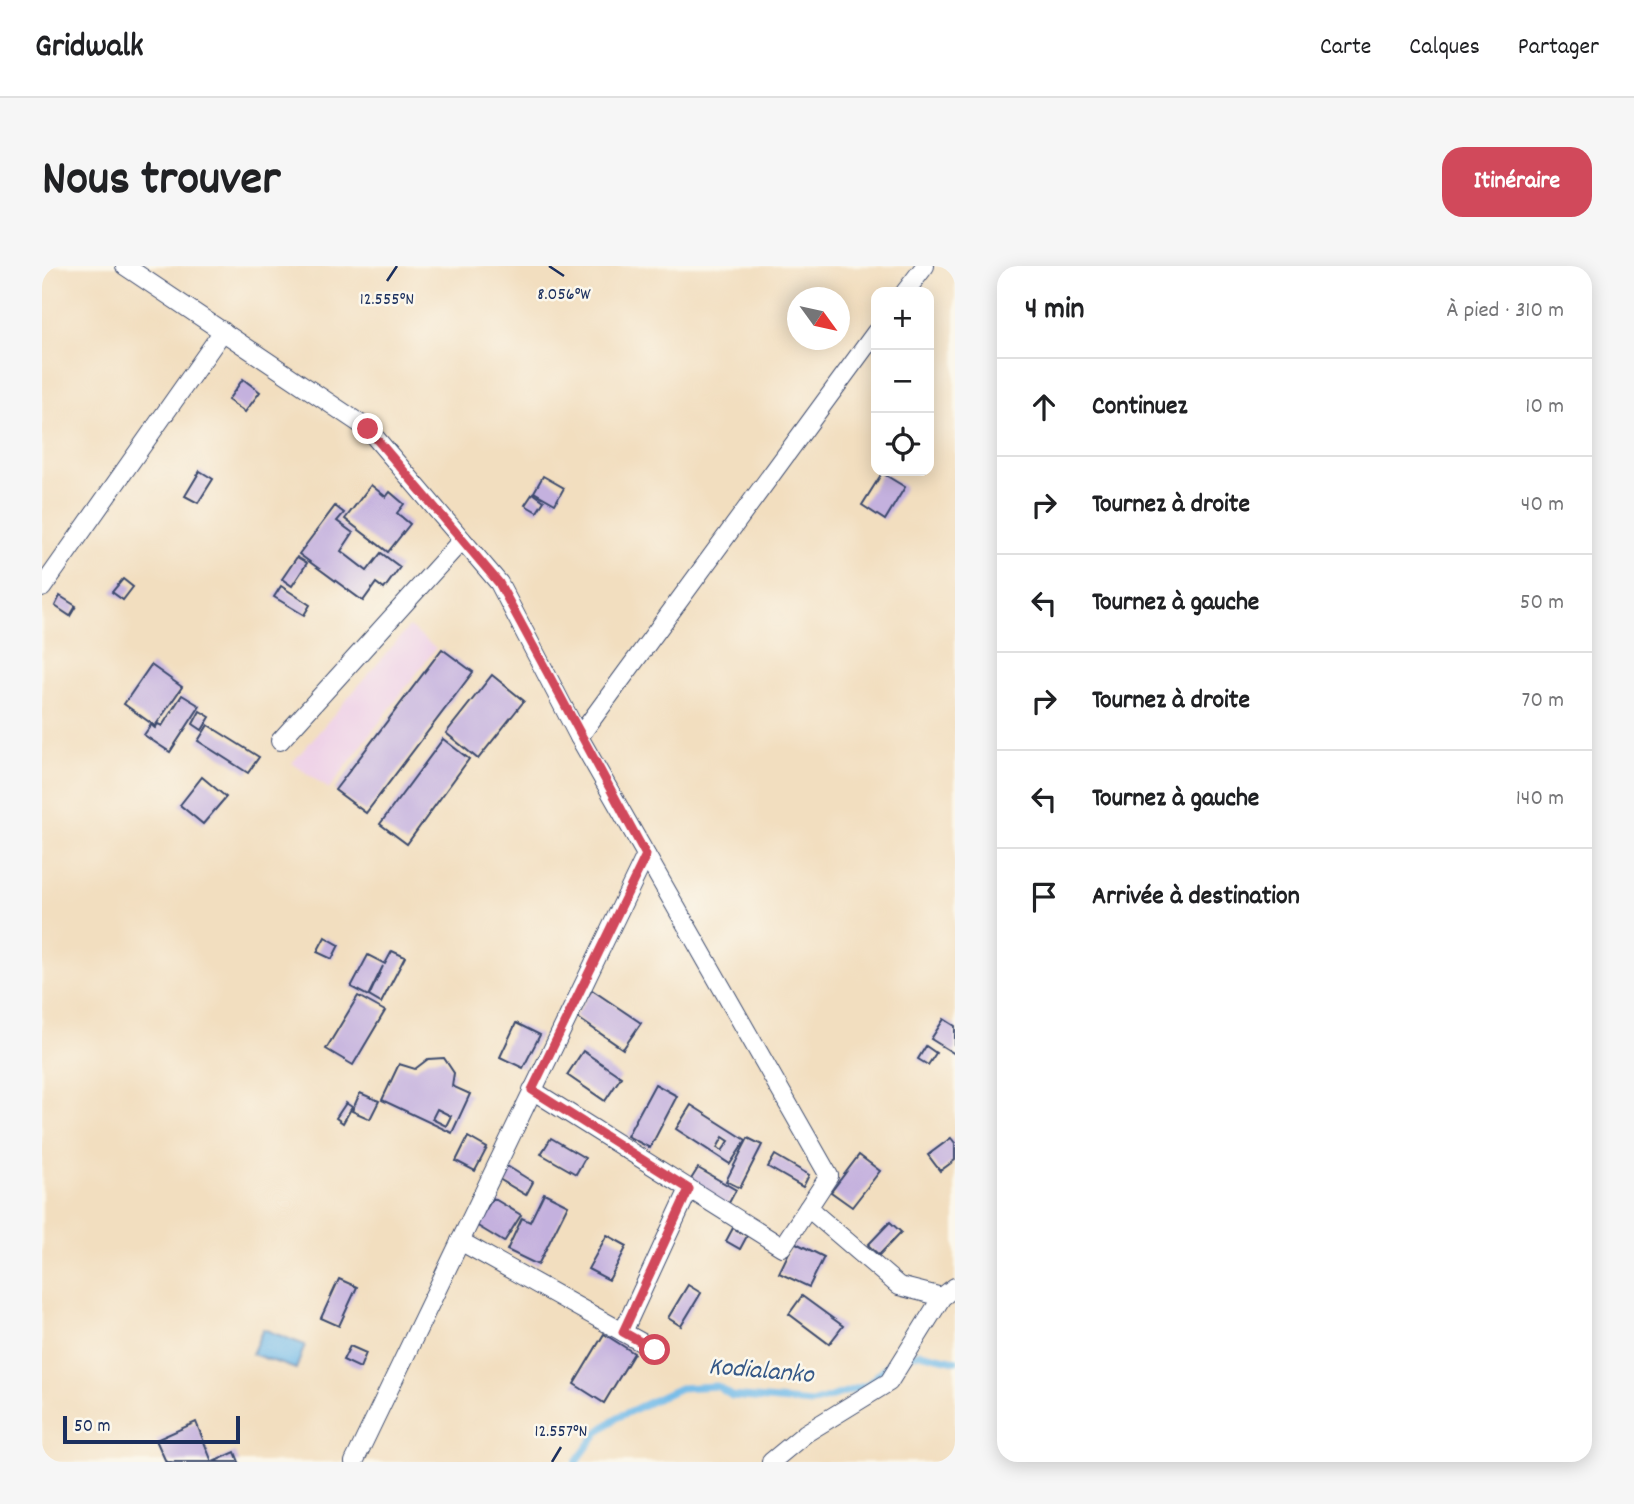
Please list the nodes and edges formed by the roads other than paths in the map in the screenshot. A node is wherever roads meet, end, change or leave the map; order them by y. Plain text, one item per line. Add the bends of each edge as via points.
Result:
1 (125, 266) edge
2 (925, 266) edge
3 (909, 287) edge
4 (223, 331) junction
5 (871, 339) edge
6 (462, 540) junction
7 (42, 588) edge
8 (579, 737) junction
9 (280, 741) dead end
10 (646, 855) junction
11 (532, 1090) junction
12 (689, 1189) junction
13 (808, 1208) junction
14 (460, 1241) junction
15 (949, 1292) edge
16 (623, 1332) junction
17 (655, 1350) dead end
18 (354, 1462) edge
19 (771, 1462) edge

1 - 4 street
2 - 3 street
4 - 6 street via 368,429
4 - 7 street
5 - 8 street
6 - 8 street via 499,583
6 - 9 street
8 - 10 street
10 - 11 street
10 - 13 street via 829,1176
11 - 12 street
11 - 14 street
12 - 13 street via 782,1247
12 - 16 street
13 - 15 street via 899,1286
14 - 16 street
14 - 18 street
15 - 19 street via 889,1382 806,1433
16 - 17 street

